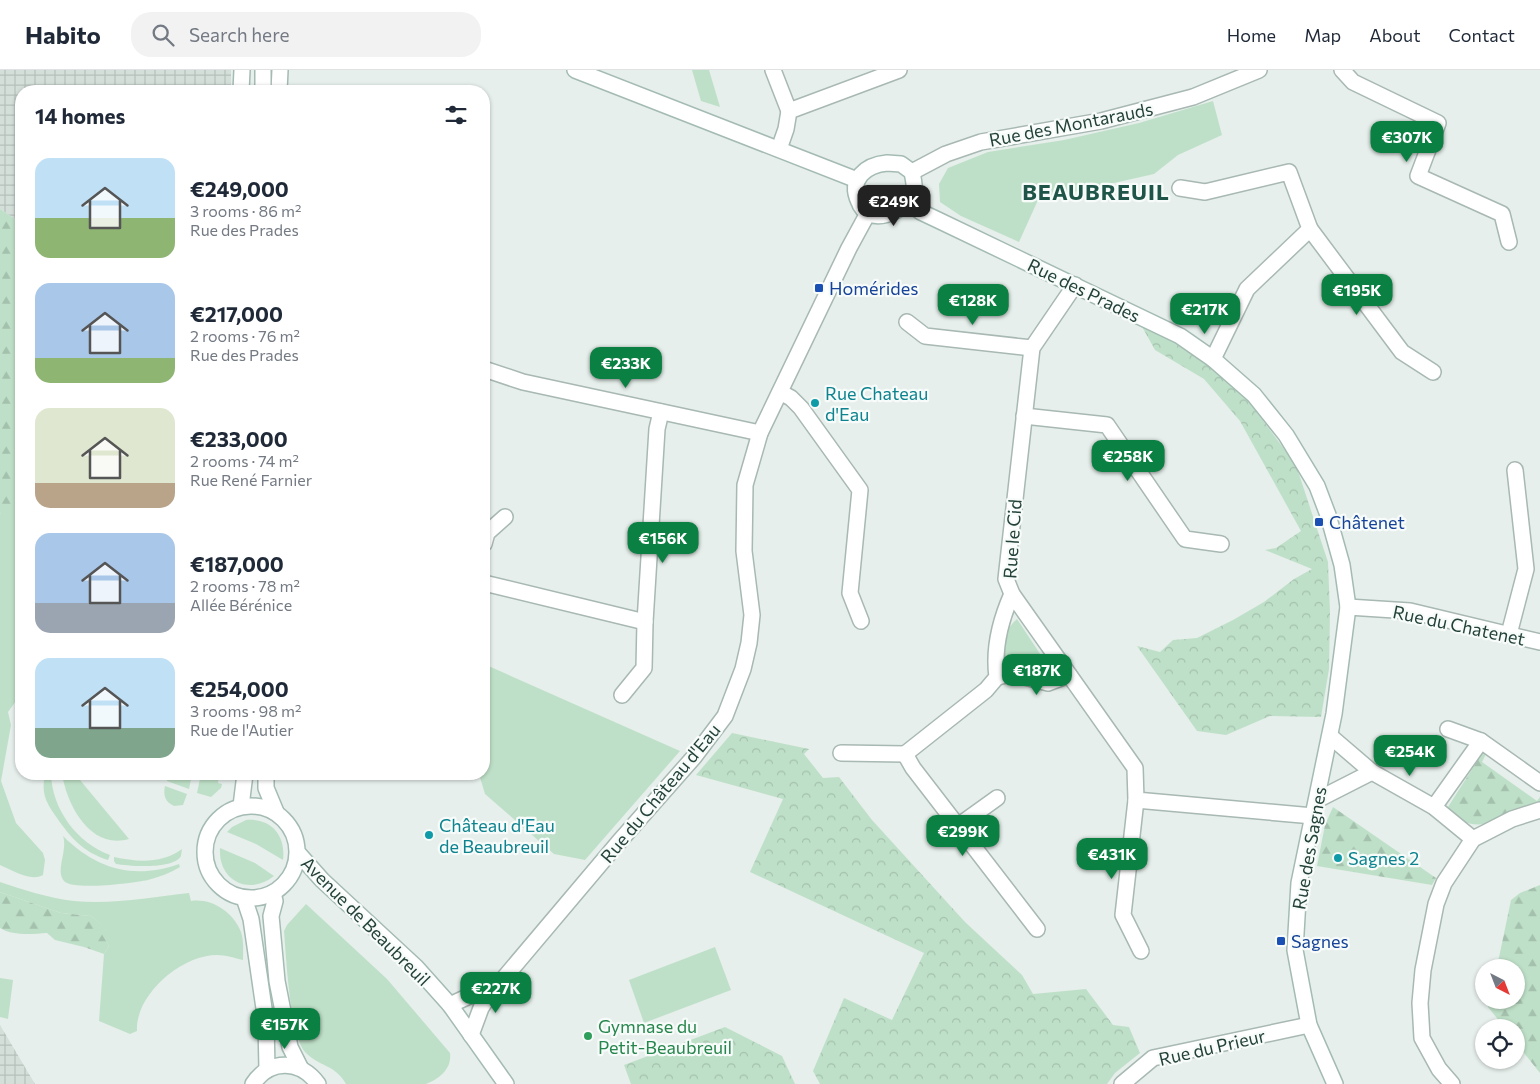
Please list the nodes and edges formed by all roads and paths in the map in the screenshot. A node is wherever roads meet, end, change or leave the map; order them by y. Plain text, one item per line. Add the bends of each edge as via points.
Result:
1 (242, 70) edge
2 (263, 70) edge
3 (280, 70) edge
4 (575, 70) edge
5 (774, 70) edge
6 (899, 70) edge
7 (1257, 70) edge
8 (1342, 70) edge
9 (241, 85) edge
10 (263, 85) edge
11 (279, 85) edge
12 (789, 111) junction
13 (780, 148) junction
14 (912, 172) junction
15 (858, 180) junction
16 (1180, 188) dead end
17 (908, 202) junction
18 (868, 214) junction
19 (1310, 229) junction
20 (1509, 242) dead end
21 (1074, 285) junction
22 (907, 322) dead end
23 (1032, 348) junction
24 (1214, 359) junction
25 (490, 371) edge
26 (1432, 372) dead end
27 (780, 392) junction
28 (662, 412) junction
29 (1024, 416) junction
30 (760, 434) junction
31 (1515, 470) dead end
32 (505, 517) dead end
33 (490, 530) edge
34 (1221, 544) dead end
35 (490, 584) edge
36 (1012, 594) junction
37 (1348, 607) junction
38 (861, 621) dead end
39 (645, 622) junction
40 (1510, 634) junction
41 (1540, 642) edge
42 (1069, 675) junction
43 (997, 677) junction
44 (622, 695) dead end
45 (1448, 729) dead end
46 (1330, 736) junction
47 (1481, 741) junction
48 (841, 753) dead end
49 (905, 754) junction
50 (1372, 772) junction
51 (244, 780) edge
52 (266, 780) edge
53 (1540, 784) edge
54 (997, 798) dead end
55 (1136, 800) junction
56 (1317, 800) junction
57 (241, 806) junction
58 (1434, 807) junction
59 (1540, 810) edge
60 (276, 812) junction
61 (1313, 816) junction
62 (958, 826) junction
63 (1473, 839) junction
64 (298, 853) junction
65 (273, 894) junction
66 (244, 898) junction
67 (1037, 929) dead end
68 (1141, 951) dead end
69 (501, 981) junction
70 (450, 1005) junction
71 (1309, 1025) junction
72 (471, 1034) junction
73 (300, 1067) junction
74 (267, 1070) junction
75 (254, 1084) edge
76 (318, 1084) edge
77 (506, 1084) edge
78 (1122, 1084) edge
79 (1335, 1084) edge
80 (1452, 1084) edge

1 - 9 street
2 - 10 street
3 - 11 street
4 - 13 street
5 - 12 street
6 - 12 street
7 - 14 street, Rue des Montarauds via 1193,97 1102,121 981,142 946,154
8 - 20 street via 1353,82 1438,122 1418,176 1502,214
12 - 13 street
13 - 15 street
14 - 15 street via 901,164 875,164
14 - 17 street via 914,191
15 - 18 street via 856,197
16 - 19 street via 1205,192 1289,172
17 - 18 street via 888,213
17 - 21 street, Rue des Prades via 921,212
18 - 27 street, Rue du Château d'Eau
19 - 24 street via 1247,289
19 - 26 street via 1402,352
21 - 23 street, Rue le Cid
21 - 24 street, Rue des Prades via 1180,336
22 - 23 street via 925,336
23 - 29 street, Rue le Cid
24 - 37 street, Rue des Prades via 1254,394 1286,435 1317,486 1342,564
25 - 28 street via 523,382
27 - 30 street, Rue du Château d'Eau
27 - 38 street via 800,408 860,490 850,593
28 - 30 street
28 - 39 street via 657,429
29 - 34 street via 1107,425 1185,539
29 - 36 street, Rue le Cid via 1006,579
30 - 69 street, Rue du Château d'Eau via 745,485 744,550 752,615 749,643 725,716 694,757
31 - 40 street via 1526,569
32 - 33 street
35 - 39 street
36 - 42 street, Rue le Cid
36 - 43 street via 1001,617 995,660
37 - 40 street, Rue du Chatenet via 1410,611
37 - 46 street, Rue des Sagnes
39 - 44 street via 644,668
40 - 41 street, Rue du Chatenet
42 - 43 street via 1048,683 1012,674
42 - 55 street, Rue le Cid via 1135,768
43 - 49 street via 986,690
45 - 47 street
46 - 50 street
46 - 56 street, Rue des Sagnes
47 - 53 street
47 - 58 street
48 - 49 street
49 - 62 street
50 - 56 street
50 - 58 street
51 - 57 street
52 - 60 street
54 - 62 street
55 - 61 street
55 - 68 street, Rue le Cid via 1123,915
56 - 61 street, Rue des Sagnes
57 - 60 street via 259,806
57 - 66 street via 221,816 212,826 204,853 207,869 216,883 229,893
58 - 63 street
59 - 63 street via 1512,819
60 - 64 street via 296,837
61 - 71 street, Rue des Sagnes via 1300,884 1295,950
62 - 67 street
63 - 80 street via 1444,883 1436,904 1422,978 1422,1038
64 - 65 street via 290,877
64 - 70 street, Avenue de Beaubreuil via 322,880 416,967
65 - 66 street
65 - 73 street via 275,901 271,916 277,982 290,1048
66 - 74 street via 251,919 266,1022
69 - 70 street
69 - 72 street, Rue du Château d'Eau via 481,1008
70 - 72 street, Avenue de Beaubreuil
71 - 78 street, Rue du Prieur via 1153,1058
71 - 79 street, Rue des Sagnes
72 - 77 street, Avenue de Beaubreuil
73 - 74 street via 283,1065
73 - 76 street
74 - 75 street

